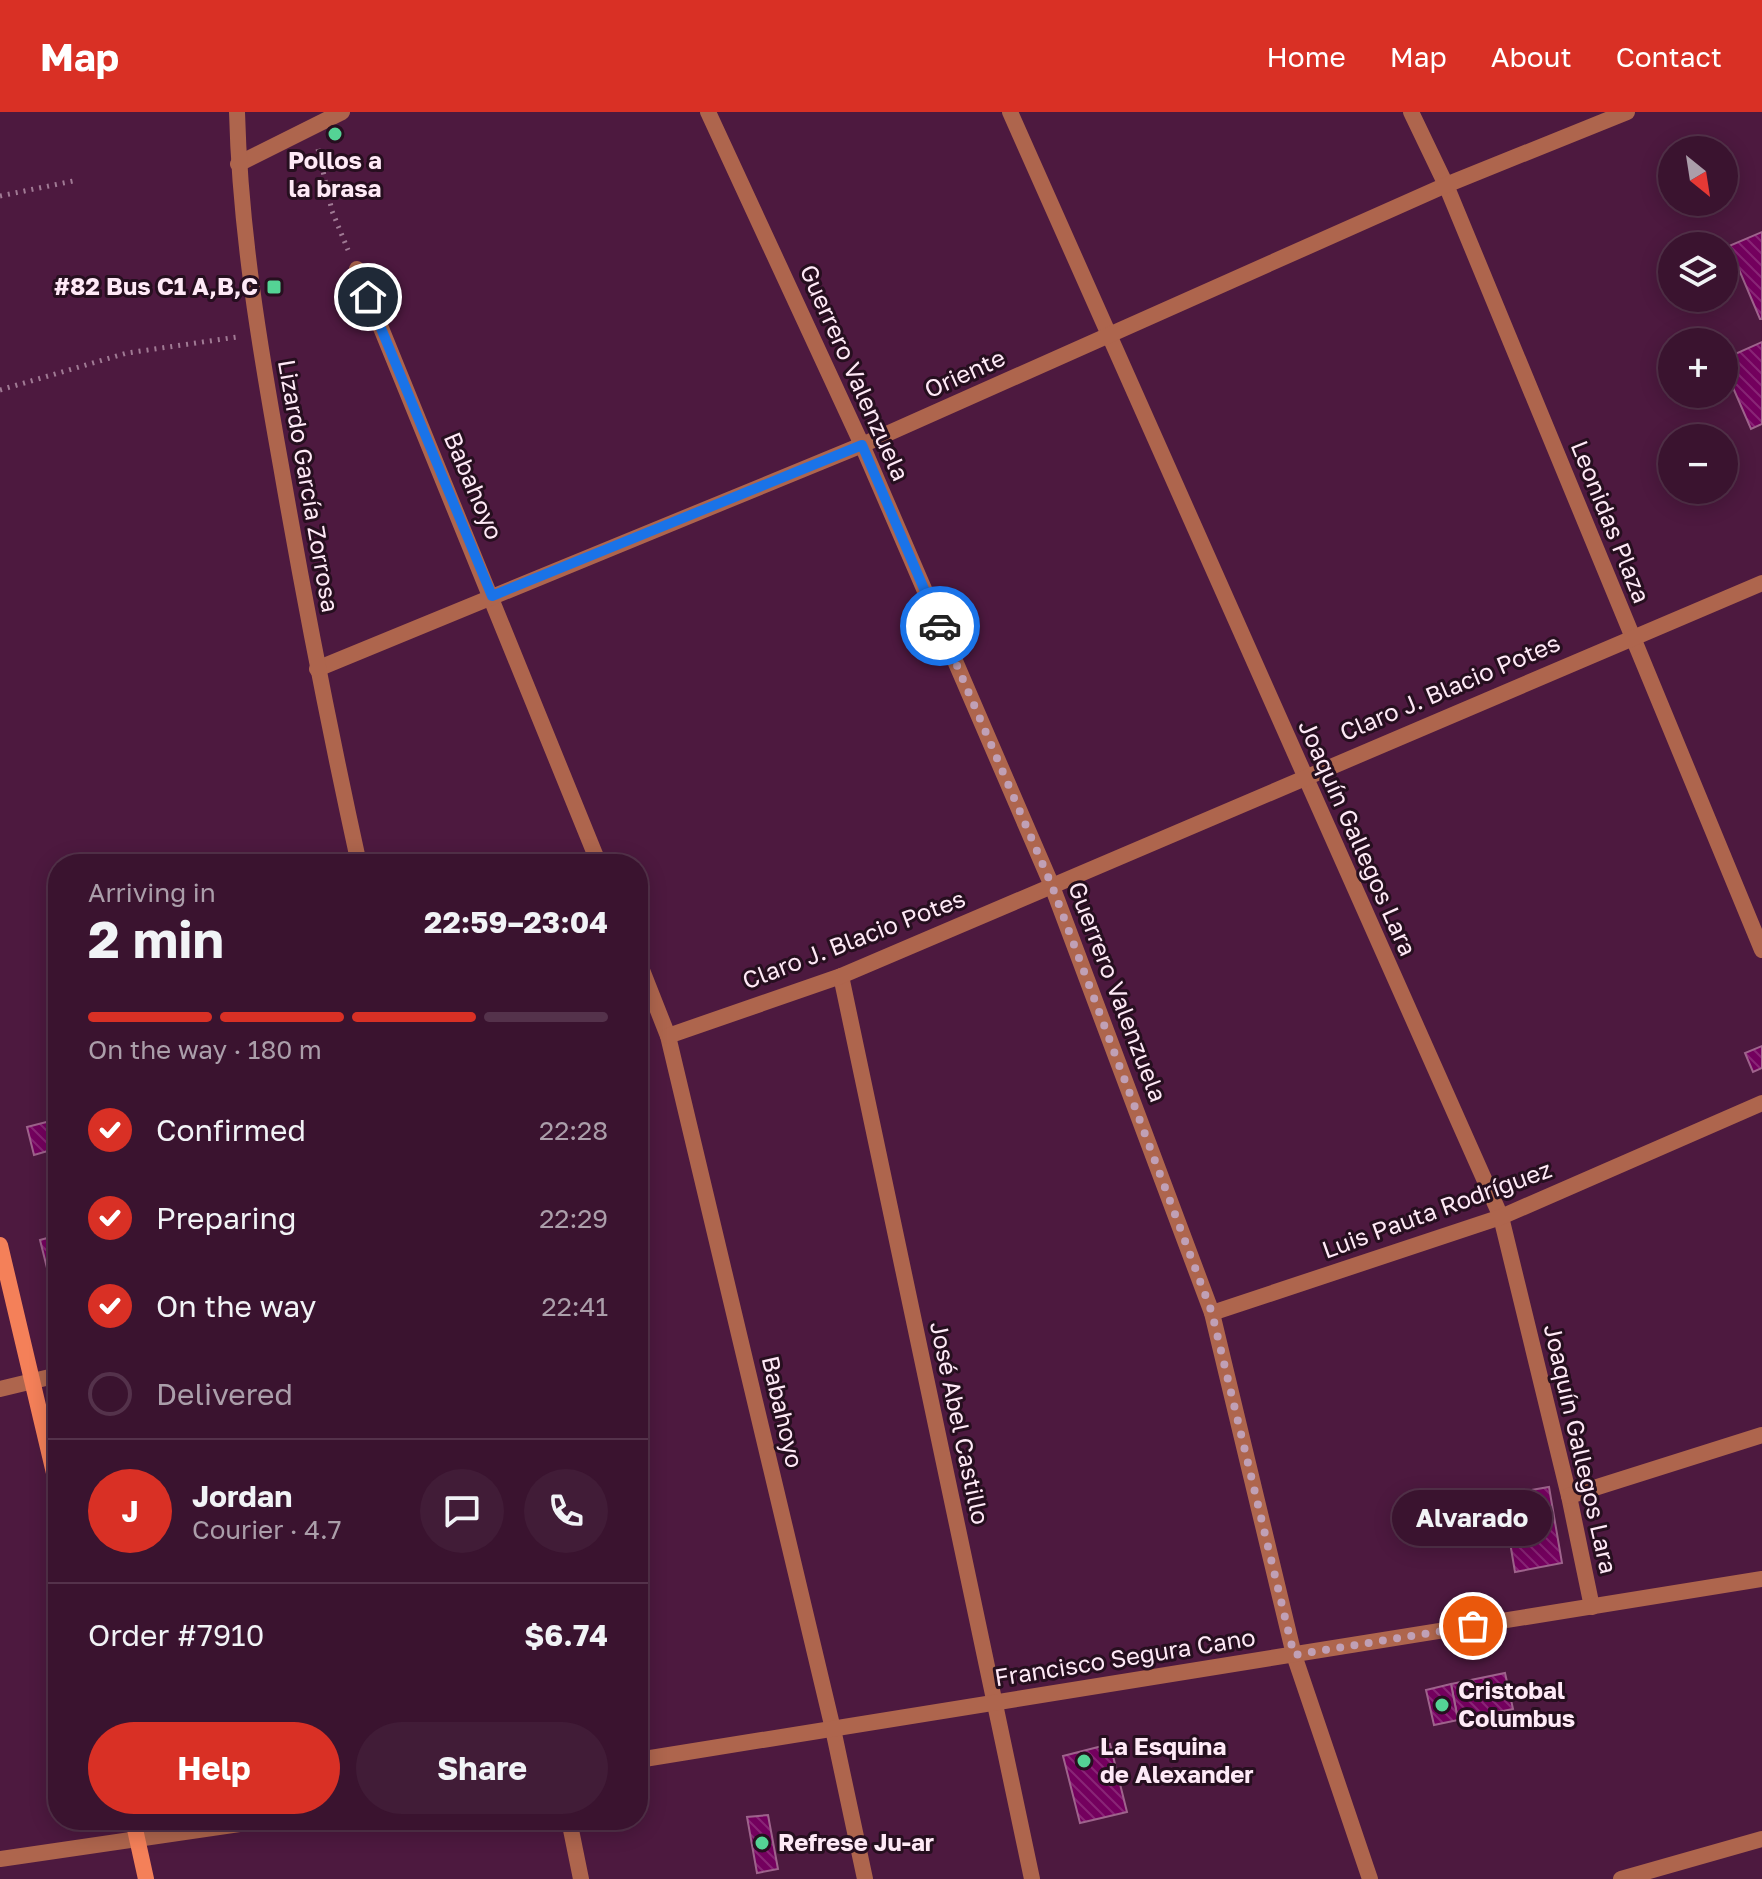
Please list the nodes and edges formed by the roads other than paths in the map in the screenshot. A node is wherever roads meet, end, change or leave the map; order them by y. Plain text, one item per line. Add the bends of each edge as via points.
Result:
1 (237, 112) edge
2 (342, 112) edge
3 (708, 112) edge
4 (1010, 112) edge
5 (1411, 112) edge
6 (1627, 112) edge
7 (238, 164) junction
8 (1446, 185) junction
9 (357, 269) road end
10 (1110, 337) junction
11 (862, 445) junction
12 (1762, 583) edge
13 (492, 596) junction
14 (1631, 637) junction
15 (317, 669) junction
16 (1303, 777) junction
17 (357, 854) edge
18 (595, 854) edge
19 (1052, 886) junction
20 (1762, 950) edge
21 (841, 976) junction
22 (648, 985) edge
23 (668, 1036) junction
24 (1762, 1103) edge
25 (1501, 1217) junction
26 (0, 1245) edge
27 (1212, 1313) junction
28 (48, 1377) edge
29 (33, 1381) junction
30 (0, 1389) edge
31 (1762, 1435) edge
32 (48, 1446) edge
33 (1569, 1496) junction
34 (1761, 1583) edge
35 (1592, 1607) junction
36 (1294, 1655) junction
37 (993, 1703) junction
38 (833, 1729) junction
39 (648, 1758) edge
40 (135, 1830) edge
41 (205, 1830) edge
42 (571, 1830) edge
43 (1762, 1839) edge
44 (137, 1841) junction
45 (0, 1859) edge
46 (146, 1879) edge
47 (581, 1879) edge
48 (865, 1879) edge
49 (1032, 1879) edge
50 (1370, 1879) edge
51 (1621, 1879) edge

1 - 7 street, Lizardo García Zorrosa
2 - 7 street
3 - 11 street, Guerrero Valenzuela
4 - 10 street, Joaquín Gallegos Lara
5 - 8 street, Leonidas Plaza
6 - 8 street, Oriente
7 - 15 street, Lizardo García Zorrosa via 258,336
8 - 10 street, Oriente
8 - 14 street, Leonidas Plaza
9 - 13 street, Babahoyo
10 - 11 street, Oriente
10 - 16 street, Joaquín Gallegos Lara
11 - 13 street, Oriente
11 - 19 street, Guerrero Valenzuela
12 - 14 street, Claro J. Blacio Potes
13 - 15 street, Oriente
13 - 18 street, Babahoyo
14 - 16 street, Claro J. Blacio Potes
14 - 20 street, Leonidas Plaza
15 - 17 street, Lizardo García Zorrosa
16 - 19 street, Claro J. Blacio Potes
16 - 25 street, Joaquín Gallegos Lara
19 - 21 street, Claro J. Blacio Potes
19 - 27 street, Guerrero Valenzuela
21 - 23 street, Claro J. Blacio Potes
21 - 37 street, José Abel Castillo
22 - 23 street, Babahoyo
23 - 38 street, Babahoyo
24 - 25 street, Luis Pauta Rodríguez
25 - 27 street, Luis Pauta Rodríguez
25 - 33 street, Joaquín Gallegos Lara
26 - 29 main road
27 - 36 street, Guerrero Valenzuela
28 - 29 street
29 - 30 street
29 - 32 main road
31 - 33 street
33 - 35 street, Joaquín Gallegos Lara
34 - 35 street, Francisco Segura Cano
35 - 36 street, Francisco Segura Cano
36 - 37 street, Francisco Segura Cano
36 - 50 street, Guerrero Valenzuela
37 - 38 street, Francisco Segura Cano
37 - 49 street, José Abel Castillo
38 - 39 street, Francisco Segura Cano
38 - 48 street, Babahoyo
40 - 44 main road
41 - 44 street
42 - 47 street
43 - 51 street
44 - 45 street
44 - 46 main road

